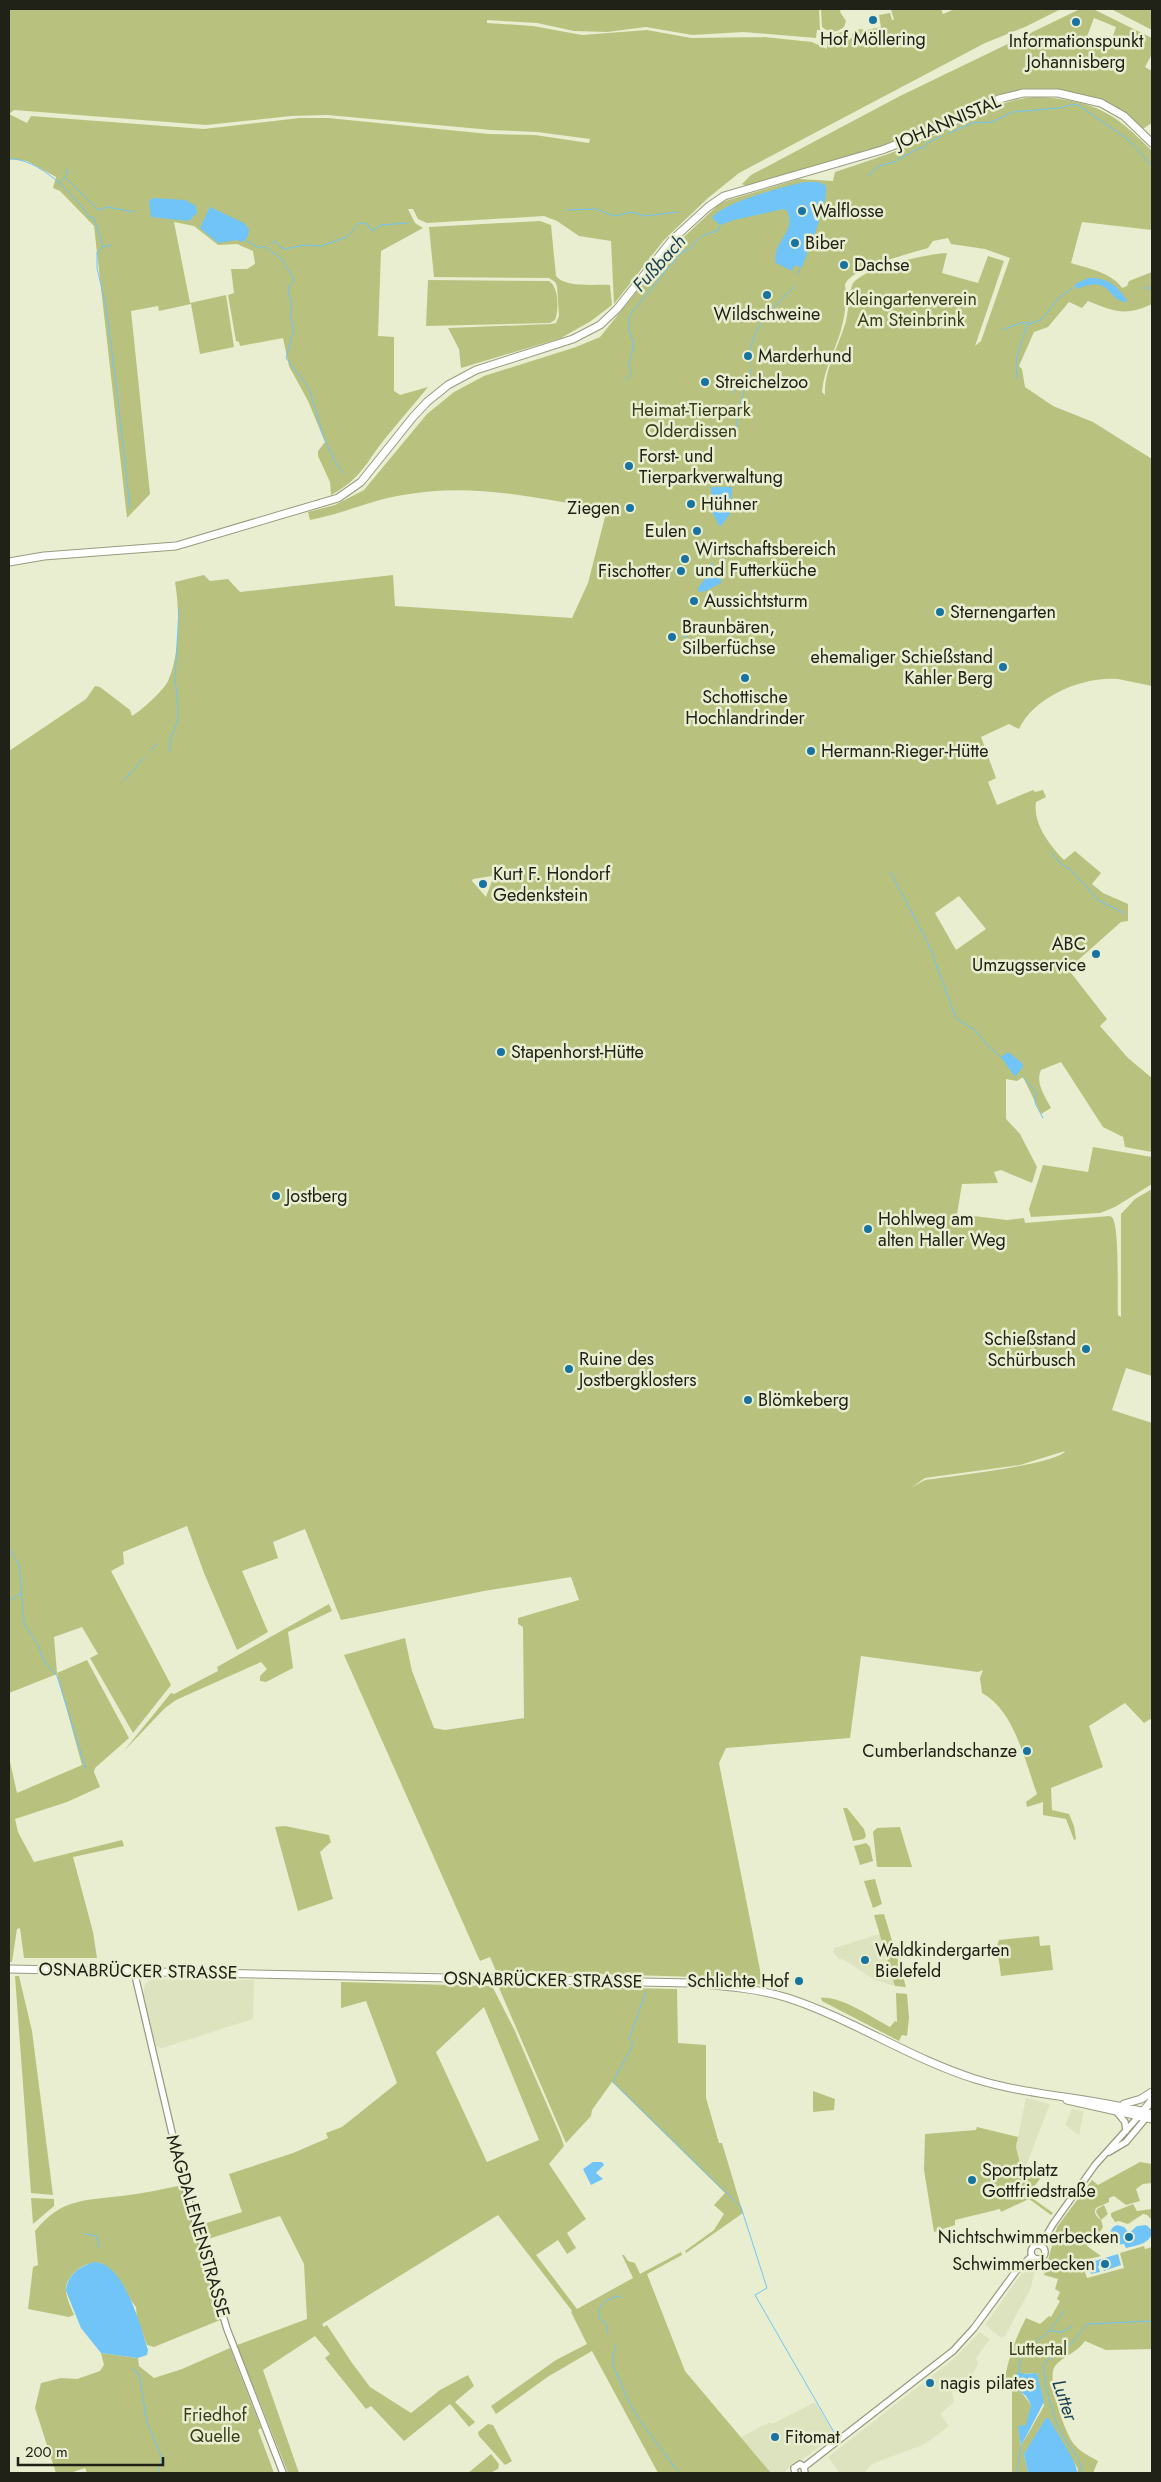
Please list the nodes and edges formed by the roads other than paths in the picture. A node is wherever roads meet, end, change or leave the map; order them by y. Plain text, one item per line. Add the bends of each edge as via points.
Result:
1 (1152, 143) edge
2 (9, 562) edge
3 (9, 1969) edge
4 (134, 1971) junction
5 (1152, 2092) edge
6 (1057, 2096) junction
7 (1152, 2100) edge
8 (1121, 2105) junction
9 (1116, 2111) junction
10 (1148, 2115) edge
11 (1125, 2133) junction
12 (1107, 2153) junction
13 (1041, 2246) junction
14 (1032, 2256) junction
15 (805, 2470) edge
16 (283, 2473) edge
17 (795, 2473) edge

1 - 2 main road, JOHANNISTAL via 1124,116 1101,103 1068,94 1024,93 999,99 942,127 882,150 735,192 712,203 672,240 617,309 596,327 573,339 476,370 439,392 413,417 361,482 343,496 176,546 44,556
3 - 4 main road, OSNABRÜCKER STRASSE
4 - 6 main road, OSNABRÜCKER STRASSE via 691,1983 736,1987 774,1994 811,2007 917,2057 974,2078
4 - 16 street, MAGDALENENSTRASSE via 186,2193 228,2329
5 - 8 main road via 1141,2100
6 - 8 main road, OSNABRÜCKER STRASSE
6 - 9 main road, OSNABRÜCKER STRASSE
7 - 10 main road
8 - 10 main road, OSNABRÜCKER STRASSE
9 - 10 main road, OSNABRÜCKER STRASSE
9 - 11 street via 1125,2122
10 - 11 street
10 - 12 street via 1124,2144
11 - 12 street
12 - 13 street via 1055,2221
13 - 14 street via 1033,2248
13 - 14 street via 1046,2250 1044,2257 1038,2260
14 - 15 street via 1016,2271 953,2351
15 - 17 street via 797,2465

